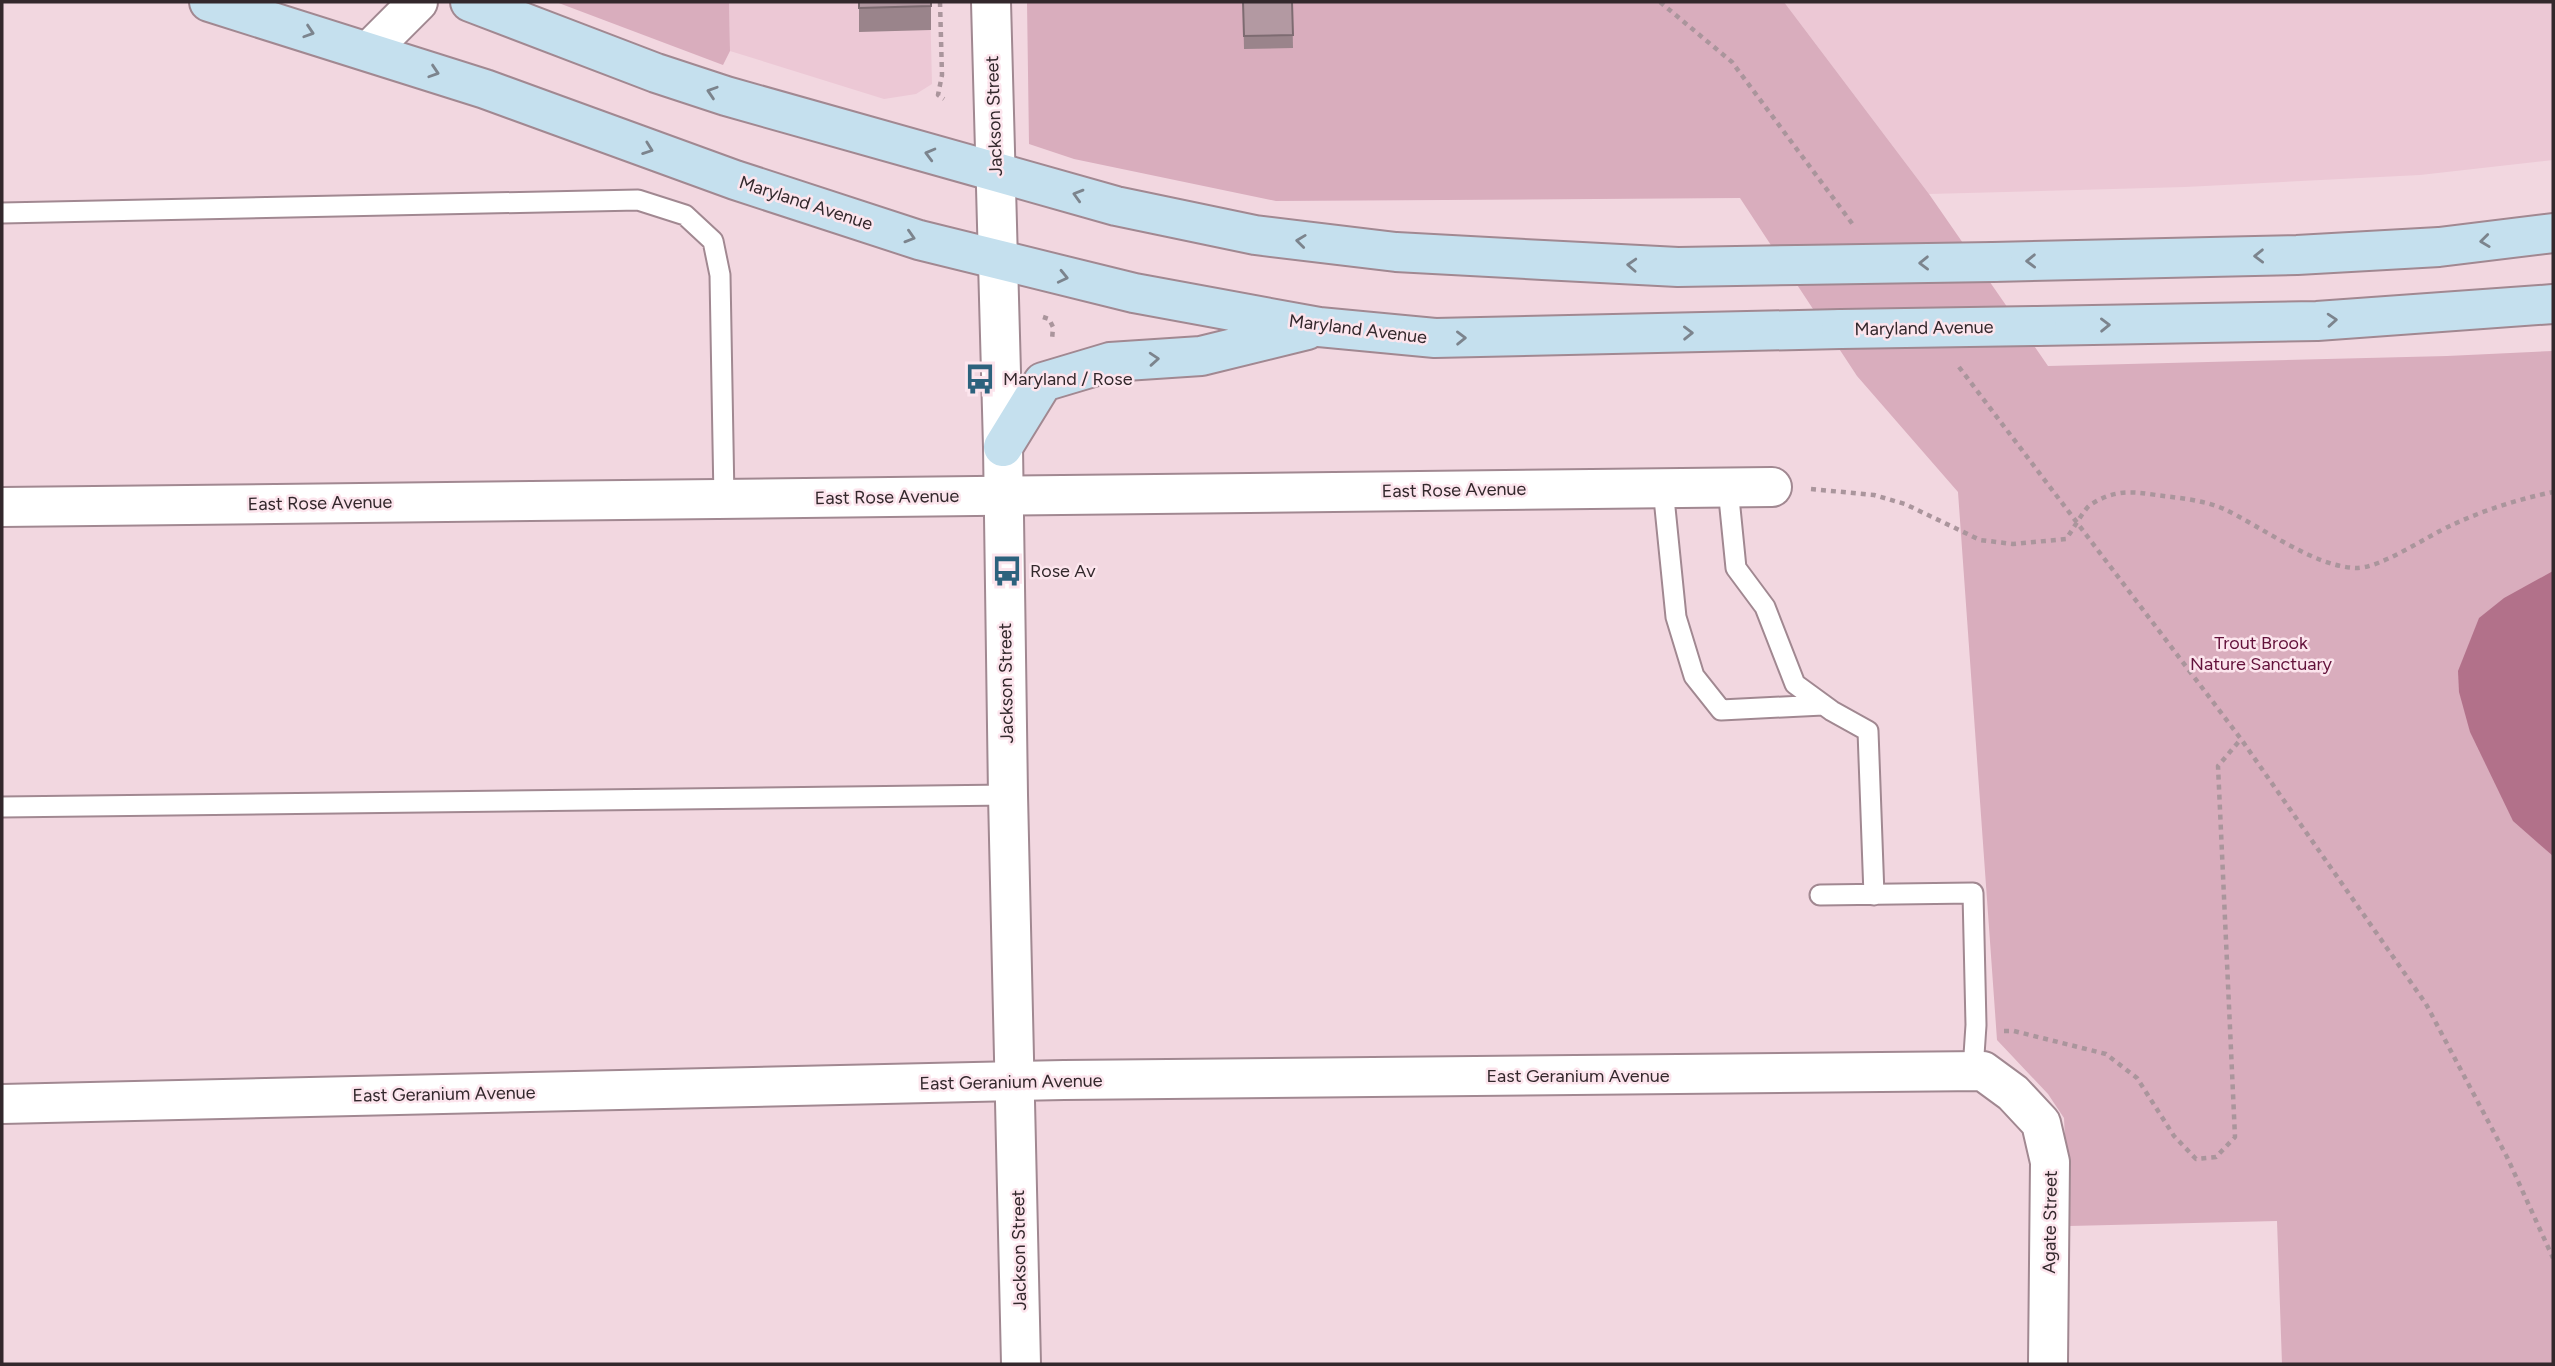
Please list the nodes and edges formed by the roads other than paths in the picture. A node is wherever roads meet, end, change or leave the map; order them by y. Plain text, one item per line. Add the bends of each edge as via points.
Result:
1 (209, 2) edge
2 (418, 2) edge
3 (470, 2) edge
4 (991, 2) edge
5 (369, 51) junction
6 (996, 172) junction
7 (2, 213) edge
8 (2553, 233) edge
9 (997, 261) junction
10 (2553, 304) edge
11 (1319, 327) junction
12 (1003, 447) junction
13 (1772, 487) road end
14 (1663, 488) junction
15 (1728, 488) junction
16 (1003, 496) junction
17 (724, 499) junction
18 (2, 507) edge
19 (1823, 705) junction
20 (1007, 795) junction
21 (2, 807) edge
22 (1820, 895) dead end
23 (1874, 895) junction
24 (1973, 1070) junction
25 (1015, 1081) junction
26 (2013, 1093) joint
27 (2, 1104) edge
28 (1021, 1364) edge
29 (2048, 1364) edge

1 -> 5 main road, Maryland Avenue
2 - 5 street
6 -> 3 main road via 726,96
4 - 6 street, Jackson Street
5 -> 9 main road, Maryland Avenue via 831,212
8 -> 6 main road, bridge via 2439,247 2297,255 1678,267 1369,249 1255,235 1116,206
6 - 9 street, Jackson Street
7 - 17 lane via 638,200 685,215 713,241 720,275
9 -> 11 main road, Maryland Avenue via 1134,293
9 - 12 street, Jackson Street
11 -> 10 main road, Maryland Avenue, bridge via 1435,338 2316,321
12 -> 11 main road via 1043,382 1110,362 1201,356
12 - 16 street, Jackson Street
13 - 15 street, East Rose Avenue
14 - 15 street, East Rose Avenue
14 - 16 street, East Rose Avenue
14 - 19 lane via 1676,617 1694,676 1721,710
15 - 19 lane via 1736,568 1765,607 1795,684
16 - 17 street, East Rose Avenue
16 - 20 street, Jackson Street
17 - 18 street, East Rose Avenue
19 - 23 lane via 1868,731
20 - 21 lane
20 - 25 street, Jackson Street
22 - 23 lane
23 - 24 lane via 1973,894
24 - 25 street, East Geranium Avenue
24 - 26 street, East Geranium Avenue via 1983,1071
25 - 27 street, East Geranium Avenue
25 - 28 street, Jackson Street
26 - 29 street, Agate Street via 2041,1123 2050,1162

